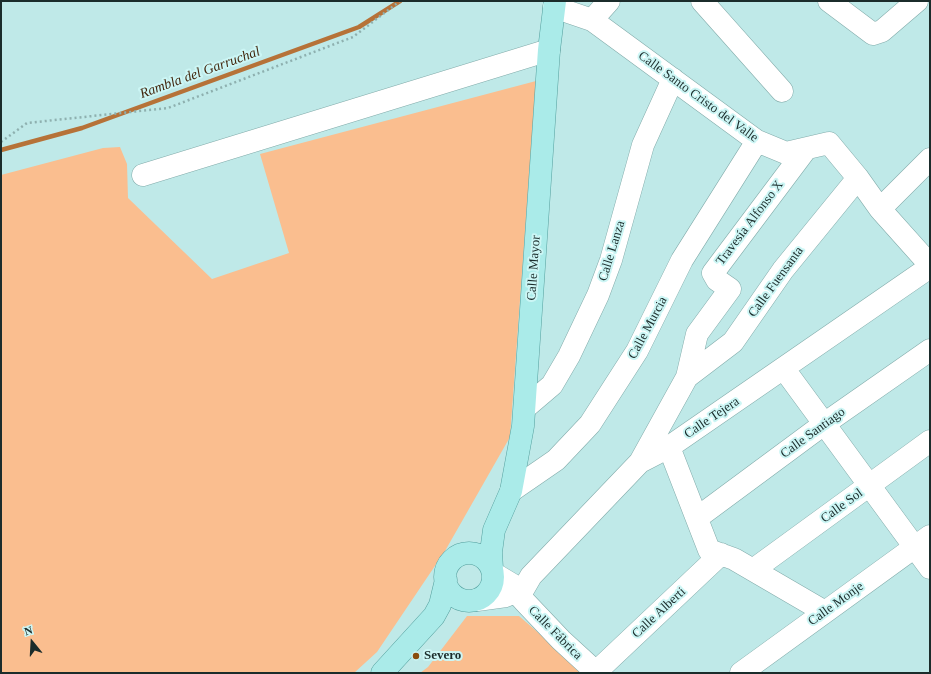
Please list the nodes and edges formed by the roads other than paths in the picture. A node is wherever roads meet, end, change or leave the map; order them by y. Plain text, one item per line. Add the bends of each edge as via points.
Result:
1 (609, 1) edge
2 (702, 1) edge
3 (829, 1) edge
4 (917, 1) edge
5 (555, 4) edge
6 (592, 20) junction
7 (549, 50) junction
8 (673, 79) junction
9 (782, 91) dead end
10 (756, 140) junction
11 (806, 149) junction
12 (930, 159) edge
13 (143, 175) dead end
14 (858, 178) junction
15 (880, 209) junction
16 (928, 274) edge
17 (930, 350) edge
18 (784, 369) junction
19 (687, 377) junction
20 (525, 408) junction
21 (824, 424) junction
22 (930, 441) edge
23 (669, 447) junction
24 (640, 462) junction
25 (869, 486) junction
26 (511, 491) junction
27 (697, 518) junction
28 (494, 530) junction
29 (922, 541) edge
30 (464, 554) junction
31 (721, 554) junction
32 (930, 568) edge
33 (752, 570) junction
34 (492, 571) junction
35 (446, 580) junction
36 (517, 593) junction
37 (472, 600) junction
38 (825, 612) junction
39 (434, 616) junction
40 (382, 673) edge
41 (597, 673) edge
42 (741, 673) edge

1 - 6 street
2 - 9 street
3 - 4 street via 873,34 882,31
5 - 6 street, Calle Santo Cristo del Valle
5 - 7 main road, Calle Mayor
6 - 8 street, Calle Santo Cristo del Valle
7 - 13 street
7 - 20 main road, Calle Mayor
8 - 10 street, Calle Santo Cristo del Valle
8 - 20 street, Calle Lanza via 643,145 611,260 598,295 552,385
10 - 11 street, Calle Santo Cristo del Valle via 786,153
10 - 26 street, Calle Murcia via 682,260 637,351 590,424 556,460
11 - 14 street, Calle Santo Cristo del Valle via 829,143
11 - 19 street, Travesía Alfonso X via 713,273 717,280 730,289 697,334
12 - 15 street
14 - 15 street
14 - 19 street, Calle Fuensanta via 783,270 733,342
15 - 16 street
16 - 18 street, Calle Tejera
17 - 21 street, Calle Santiago
18 - 21 street
18 - 23 street, Calle Tejera
19 - 24 street, Travesía Alfonso X
20 - 26 main road, Calle Mayor
21 - 25 street
21 - 27 street, Calle Santiago
22 - 25 street, Calle Sol
23 - 24 street, Calle Tejera
23 - 27 street
24 - 36 street, Calle Tejera
25 - 29 street
25 - 33 street, Calle Sol
26 - 28 main road, Calle Mayor
27 - 31 street via 709,550
28 - 30 main road, Calle Mayor
28 - 34 main road, Calle Mayor
29 - 32 street
29 - 38 street, Calle Monje
30 - 34 main road via 480,556
30 - 35 main road via 450,564
31 - 33 street
31 - 41 street, Calle Alberti
33 - 38 street
34 - 36 street, Calle Fábrica via 513,585
34 - 37 main road via 492,586 488,592
35 - 37 main road via 452,594
35 - 39 main road via 440,606
36 - 37 street
36 - 41 street, Calle Fábrica via 561,640
37 - 39 main road via 453,605
38 - 42 street, Calle Monje
39 - 40 main road

